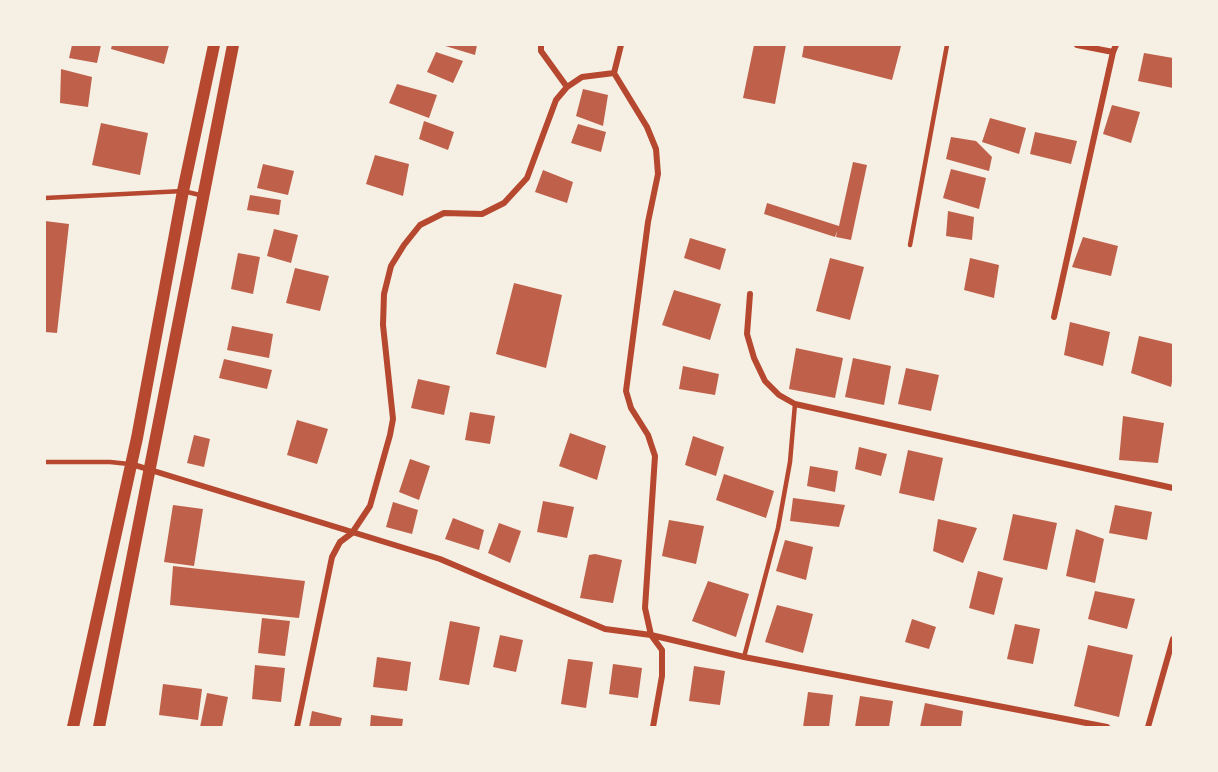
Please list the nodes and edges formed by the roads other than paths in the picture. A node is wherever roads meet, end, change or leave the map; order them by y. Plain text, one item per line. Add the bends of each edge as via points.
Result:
1 (214, 45) edge
2 (233, 45) edge
3 (541, 45) edge
4 (621, 45) edge
5 (947, 45) edge
6 (1077, 45) edge
7 (1116, 45) edge
8 (1113, 52) junction
9 (614, 73) junction
10 (567, 87) junction
11 (183, 191) junction
12 (204, 196) junction
13 (45, 198) edge
14 (910, 245) dead end
15 (750, 294) dead end
16 (1054, 317) dead end
17 (795, 404) junction
18 (45, 462) edge
19 (131, 464) junction
20 (149, 470) junction
21 (1173, 488) edge
22 (352, 533) junction
23 (651, 635) junction
24 (1173, 639) edge
25 (744, 657) junction
26 (73, 727) edge
27 (99, 727) edge
28 (297, 727) edge
29 (653, 727) edge
30 (1107, 727) edge
31 (1148, 727) edge

1 - 11 main road
2 - 12 main road
3 - 10 street via 541,51
4 - 9 street
5 - 14 lane
6 - 8 street
7 - 8 street
8 - 16 street
9 - 10 street via 582,77
9 - 23 street via 647,127 657,157 658,174 626,391 654,456 645,608
10 - 22 street via 556,100 527,178 504,203 482,214 444,213 420,225 391,266 384,294 383,325 393,419 370,506
11 - 12 lane
11 - 13 lane
11 - 19 main road
12 - 20 main road
15 - 17 street via 747,334 754,358 765,381
17 - 21 street
17 - 25 lane via 778,528
18 - 19 lane
19 - 20 street
19 - 26 main road
20 - 22 street
20 - 27 main road
22 - 23 street via 441,559 605,629
22 - 28 street via 340,542 332,557
23 - 25 street
23 - 29 street via 662,650 662,676
24 - 31 street
25 - 30 street

